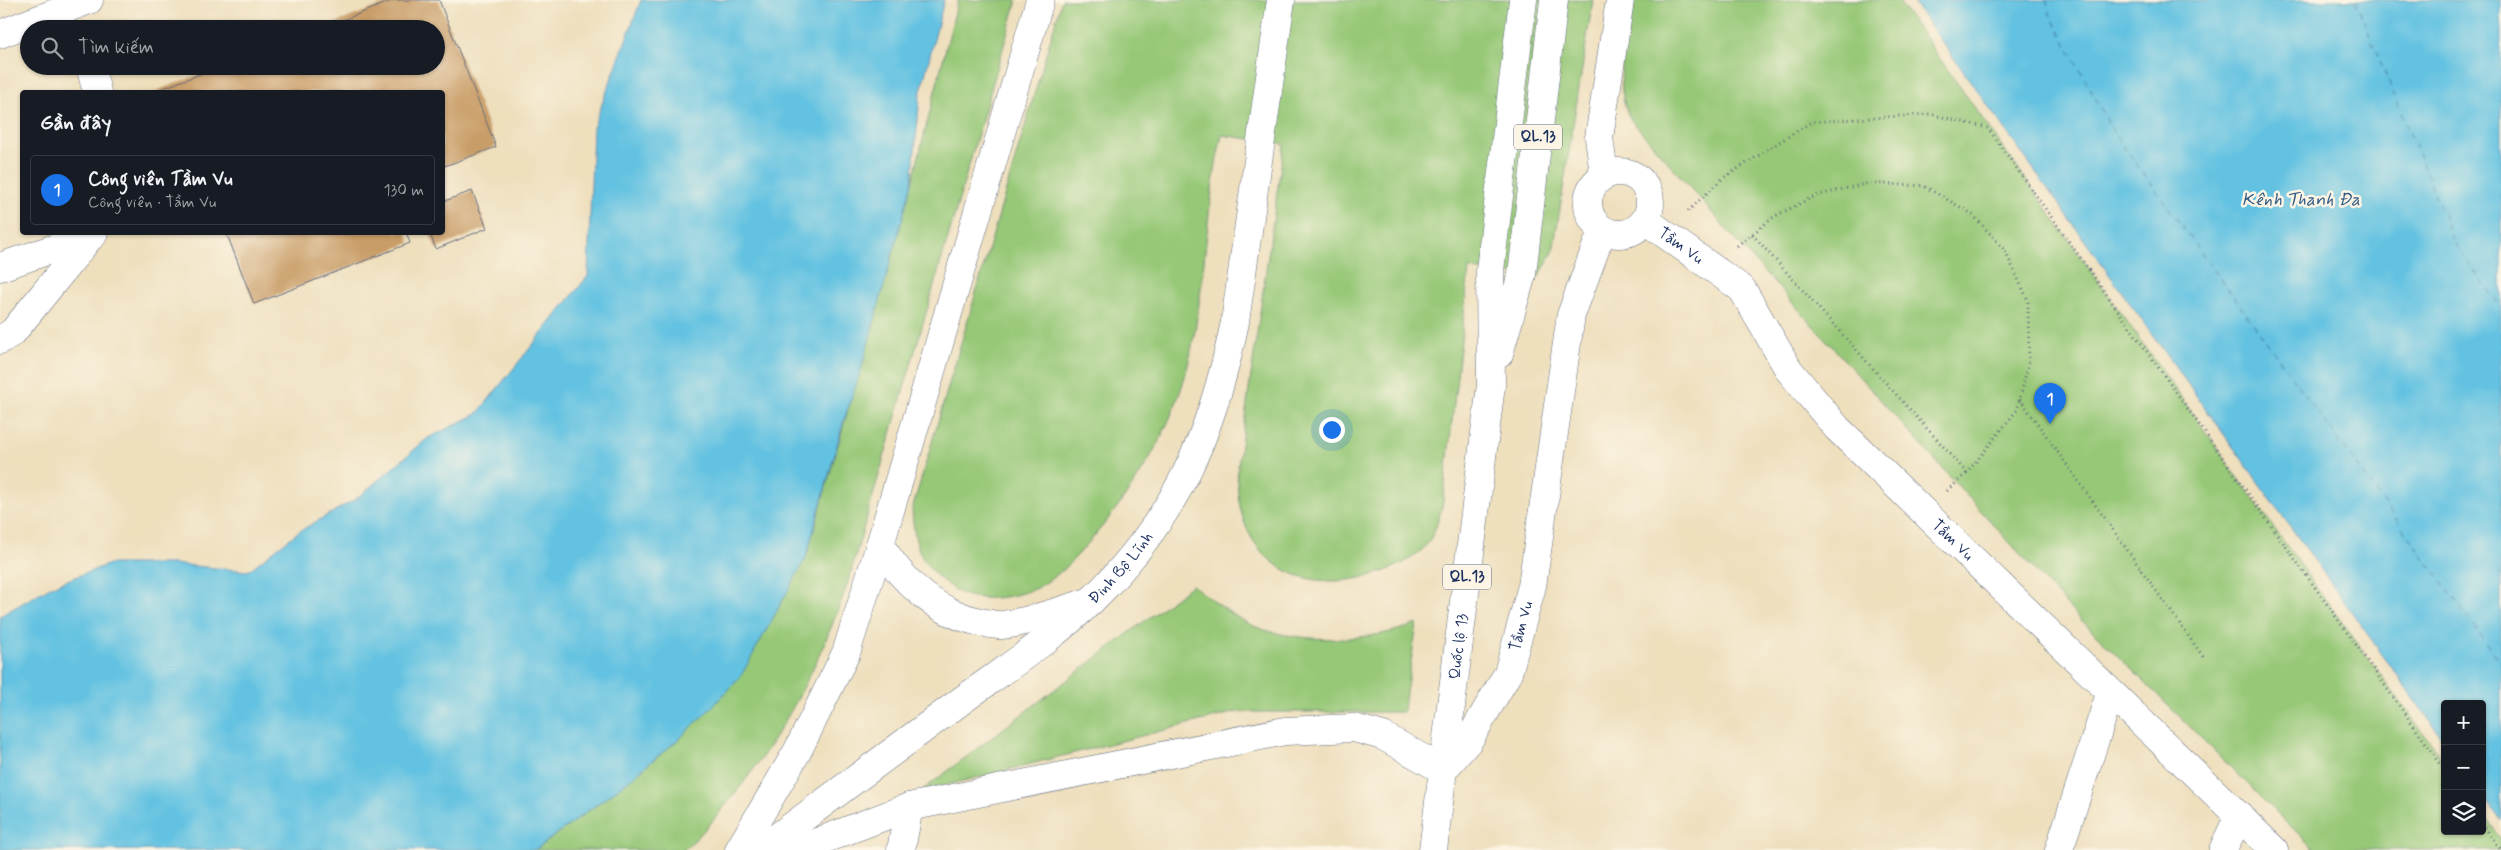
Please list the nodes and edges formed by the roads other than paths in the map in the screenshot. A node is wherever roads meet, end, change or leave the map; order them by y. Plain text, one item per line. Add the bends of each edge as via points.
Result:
1 (1040, 0) edge
2 (1280, 0) edge
3 (1522, 0) edge
4 (1554, 0) edge
5 (1620, 0) edge
6 (79, 9) edge
7 (44, 20) edge
8 (20, 28) edge
9 (0, 34) edge
10 (92, 75) edge
11 (96, 90) edge
12 (1604, 174) junction
13 (1655, 227) junction
14 (1602, 231) junction
15 (88, 235) edge
16 (92, 235) edge
17 (0, 267) edge
18 (0, 340) edge
19 (1491, 385) junction
20 (880, 545) junction
21 (1091, 600) junction
22 (2110, 694) junction
23 (1443, 770) junction
24 (909, 807) junction
25 (2239, 815) junction
26 (739, 850) edge
27 (760, 850) edge
28 (796, 850) edge
29 (901, 850) edge
30 (1433, 850) edge
31 (2058, 850) edge
32 (2223, 850) edge
33 (2274, 850) edge

1 - 20 street
2 - 21 street, Đinh Bộ Lĩnh via 1235,322 1211,418 1169,506 1135,552
3 - 19 street, Quốc lộ 13 / QL.13 via 1490,270
4 - 19 street, Quốc lộ 13 / QL.13 via 1522,274
5 - 12 street via 1599,138
6 - 7 street
8 - 9 street
10 - 11 street
12 - 13 street via 1632,174 1644,182 1650,195
12 - 14 street via 1594,182 1588,194 1587,208 1592,221
13 - 14 street via 1615,234
13 - 22 street, Tầm Vu via 1742,289 1789,370 1837,428
14 - 23 street, Tầm Vu via 1571,316 1532,586 1508,673 1469,740
15 - 17 street
16 - 18 street via 13,332
19 - 23 street, Quốc lộ 13 / QL.13
20 - 21 street via 894,568 917,590 939,606 967,619 1000,626
20 - 26 street via 846,653 797,752
21 - 27 street, Đinh Bộ Lĩnh via 1061,627
22 - 25 street, Tầm Vu
22 - 31 street
23 - 24 street via 1382,736 1354,728 1316,728 1285,731
23 - 30 street, Quốc lộ 13 / QL.13
24 - 28 street
24 - 29 street
25 - 32 street
25 - 33 street, Tầm Vu

